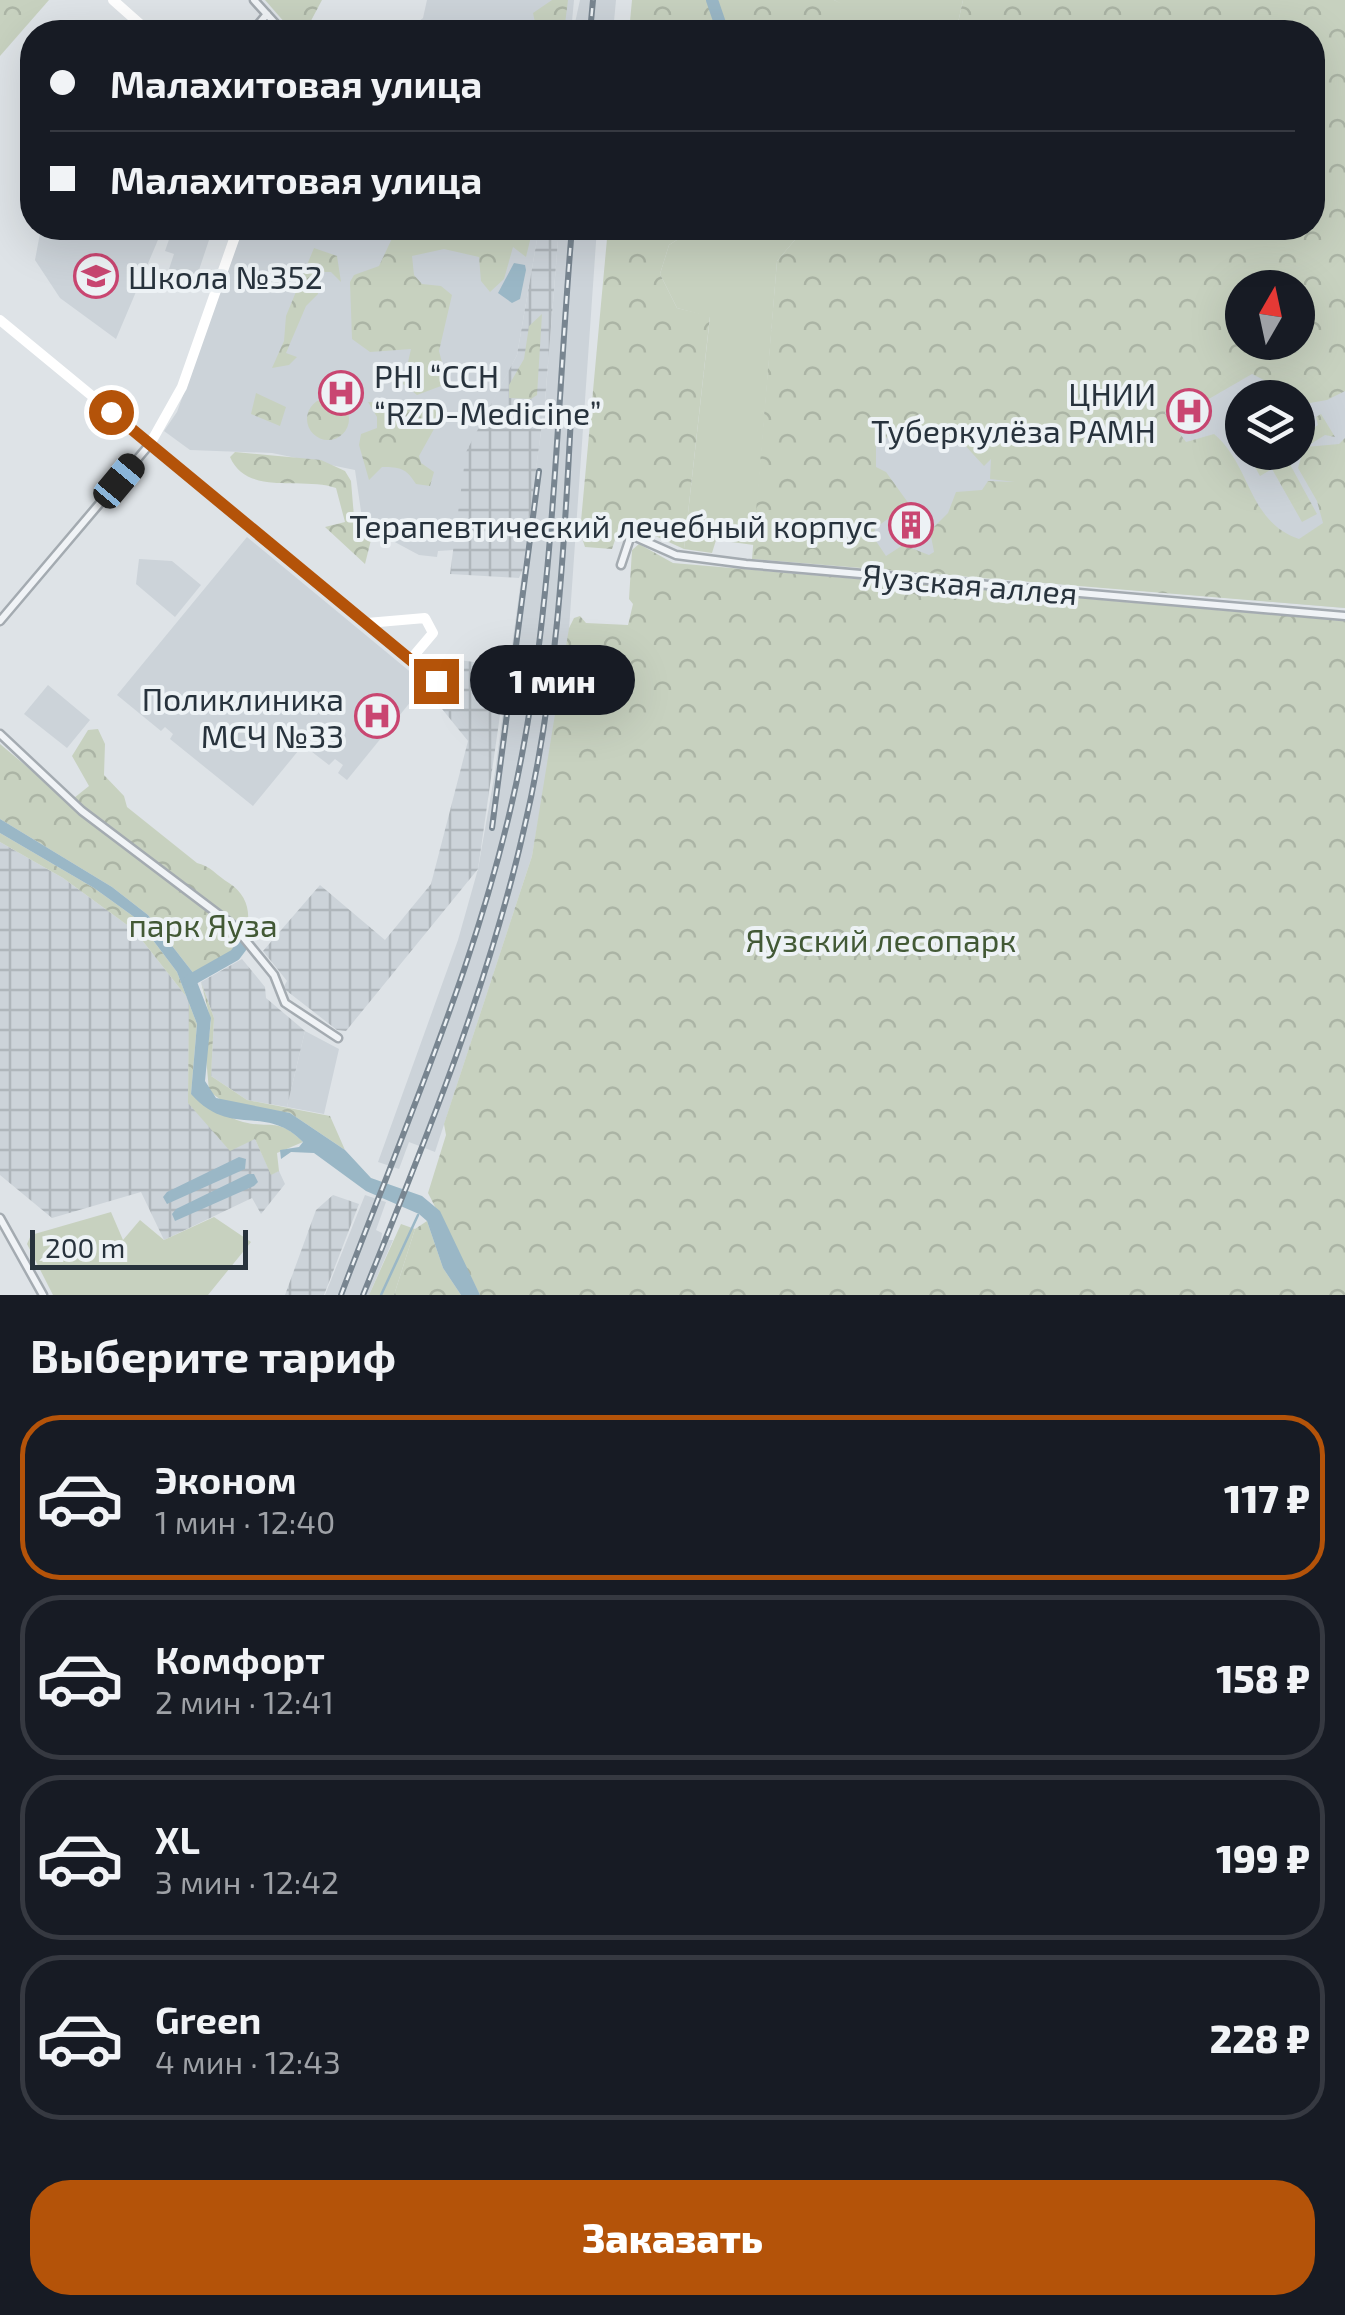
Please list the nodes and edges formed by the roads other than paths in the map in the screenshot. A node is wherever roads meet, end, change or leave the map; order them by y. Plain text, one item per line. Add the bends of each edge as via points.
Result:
1 (113, 0) edge
2 (254, 0) edge
3 (267, 14) junction
4 (136, 20) edge
5 (262, 20) edge
6 (272, 20) edge
7 (234, 240) edge
8 (0, 320) edge
9 (150, 444) junction
10 (621, 565) dead end
11 (1345, 616) edge
12 (0, 621) edge
13 (367, 623) junction
14 (411, 659) junction
15 (436, 681) dead end
16 (0, 734) edge
17 (338, 1038) dead end
18 (0, 1218) edge
19 (43, 1295) edge

1 - 4 street
2 - 3 street
3 - 5 street
3 - 6 street
7 - 9 street via 182,387
8 - 9 street
9 - 12 street
9 - 13 street
10 - 11 street, Яузская аллея via 630,535 676,555 746,564
13 - 14 street
13 - 14 street via 424,618 433,633
14 - 15 street
16 - 17 street via 82,810 250,942 285,1003
18 - 19 street

